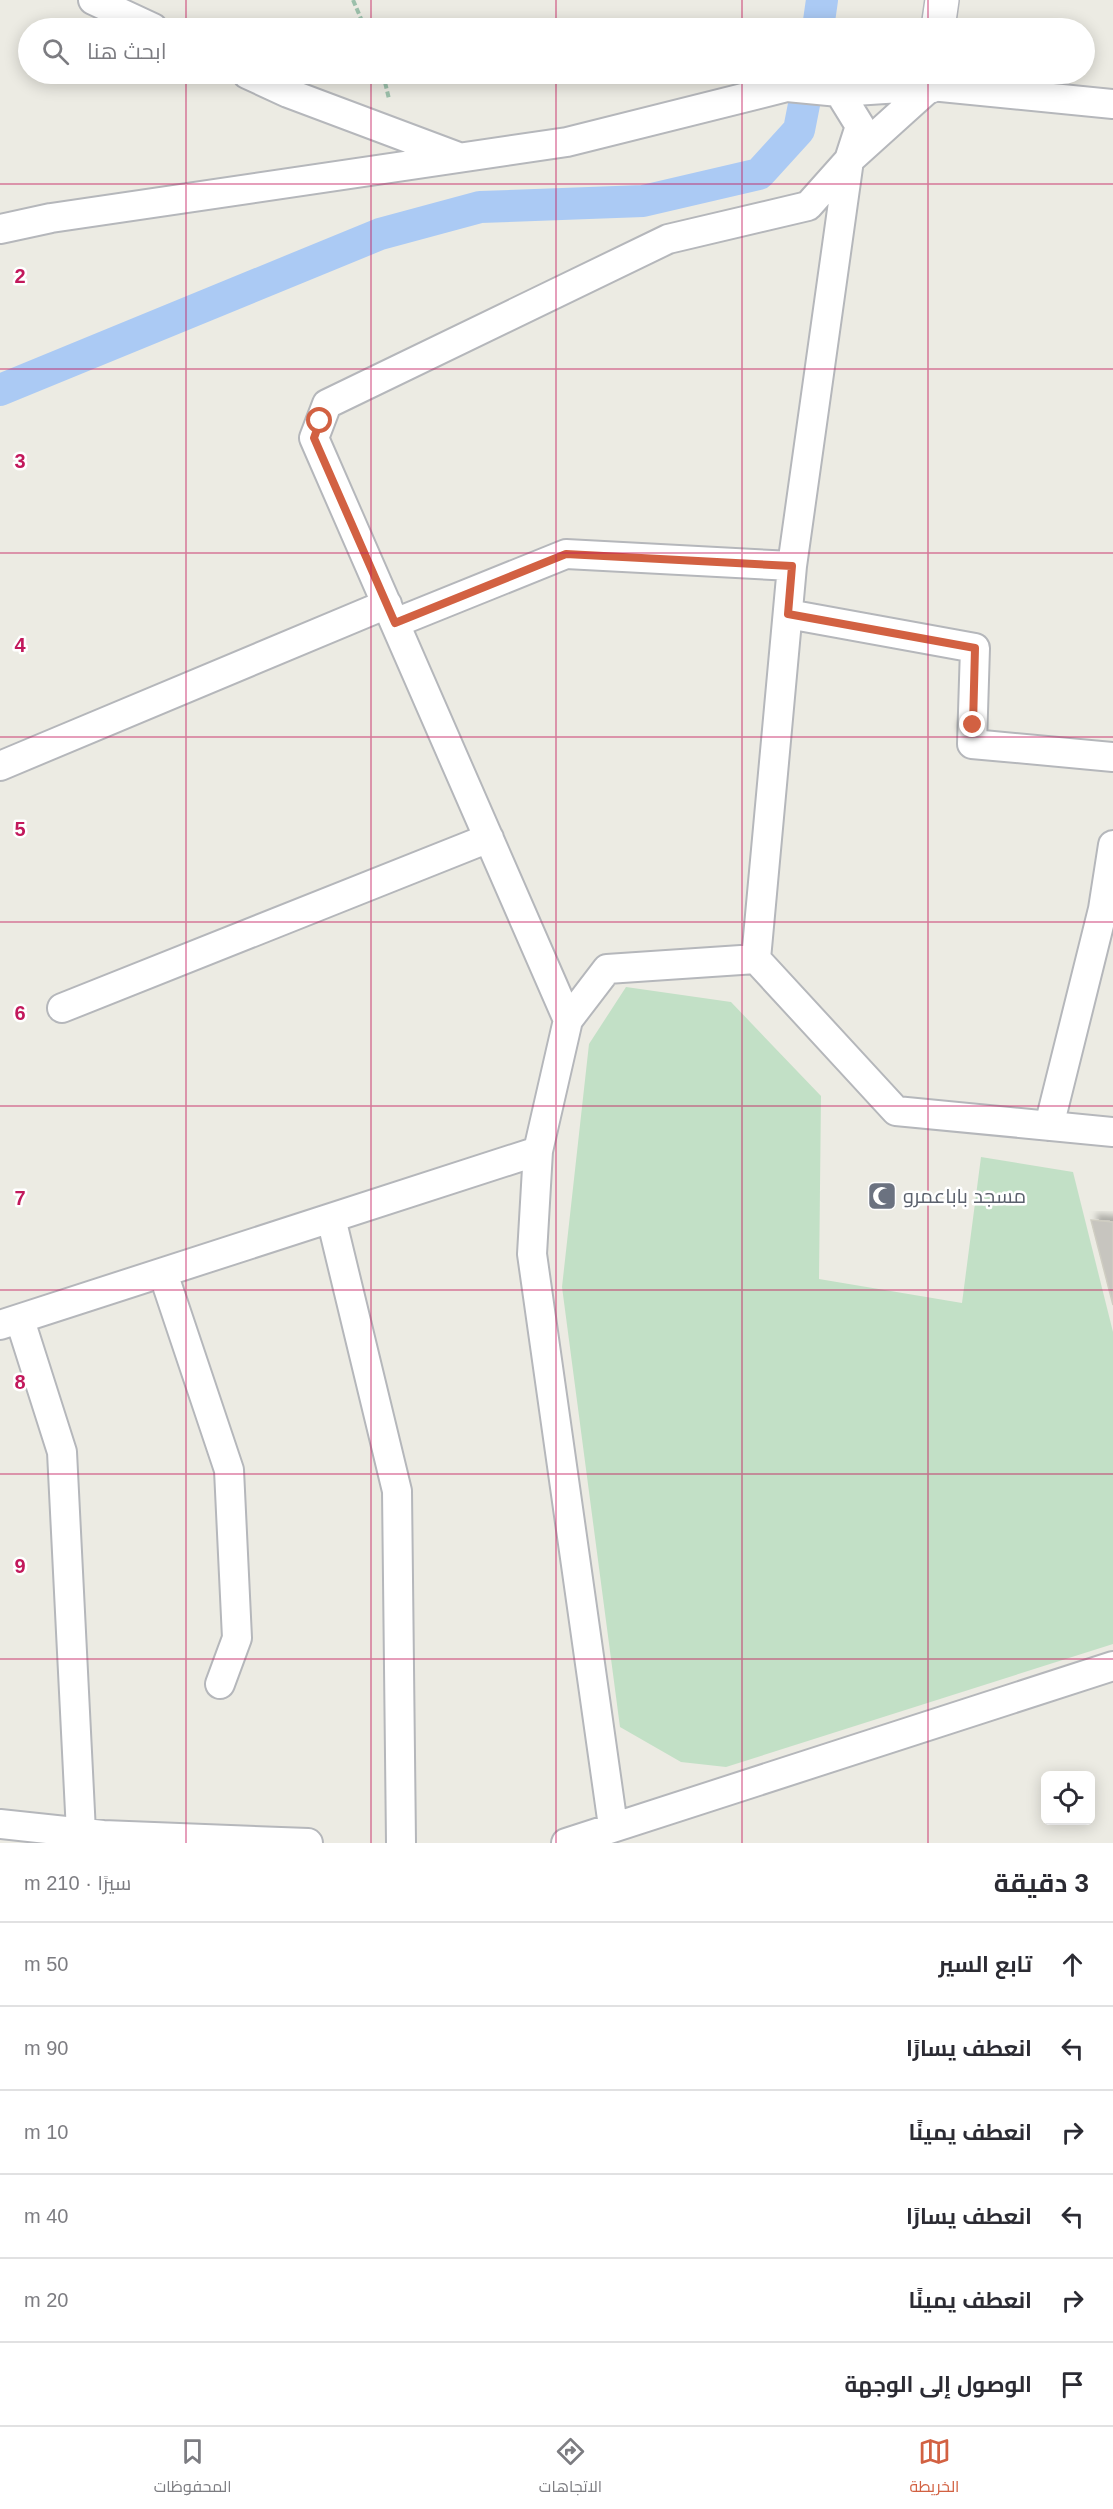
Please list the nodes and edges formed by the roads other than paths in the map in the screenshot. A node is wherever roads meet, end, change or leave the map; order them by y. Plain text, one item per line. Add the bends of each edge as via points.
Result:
1 (93, 0) edge
2 (942, 0) edge
3 (132, 18) edge
4 (939, 18) edge
5 (269, 84) edge
6 (901, 84) edge
7 (928, 84) edge
8 (962, 84) edge
9 (839, 92) junction
10 (1113, 104) edge
11 (458, 157) junction
12 (849, 160) junction
13 (0, 229) edge
14 (792, 566) junction
15 (391, 614) junction
16 (788, 614) junction
17 (1113, 757) edge
18 (0, 766) edge
19 (489, 838) junction
20 (1113, 845) edge
21 (756, 959) junction
22 (62, 1008) dead end
23 (568, 1020) junction
24 (1049, 1126) junction
25 (1113, 1132) edge
26 (538, 1151) junction
27 (330, 1218) junction
28 (163, 1273) junction
29 (10, 1322) edge
30 (1113, 1666) edge
31 (220, 1684) dead end
32 (0, 1824) edge
33 (614, 1826) junction
34 (96, 1837) edge
35 (309, 1843) edge
36 (401, 1843) edge
37 (566, 1843) edge

1 - 3 street
2 - 4 main road
5 - 11 street
6 - 9 street
7 - 12 street
8 - 10 street
9 - 11 street via 787,87 567,142
9 - 12 street via 860,126
11 - 13 street
12 - 14 street
12 - 15 street via 808,206 668,239 327,404 314,438
14 - 15 street via 566,554
14 - 16 street
15 - 18 street
15 - 19 street
16 - 17 street via 975,648 972,744
16 - 21 street
19 - 22 street
19 - 23 street
20 - 24 street via 1103,909
21 - 23 street via 607,969
21 - 24 street via 896,1111
23 - 26 street
24 - 25 street
26 - 27 street
26 - 33 street via 532,1254
27 - 28 street
27 - 36 street via 397,1491
28 - 29 street
28 - 31 street via 229,1470 237,1638
29 - 34 street via 62,1452
30 - 33 street
32 - 34 street
33 - 37 street
34 - 35 street

